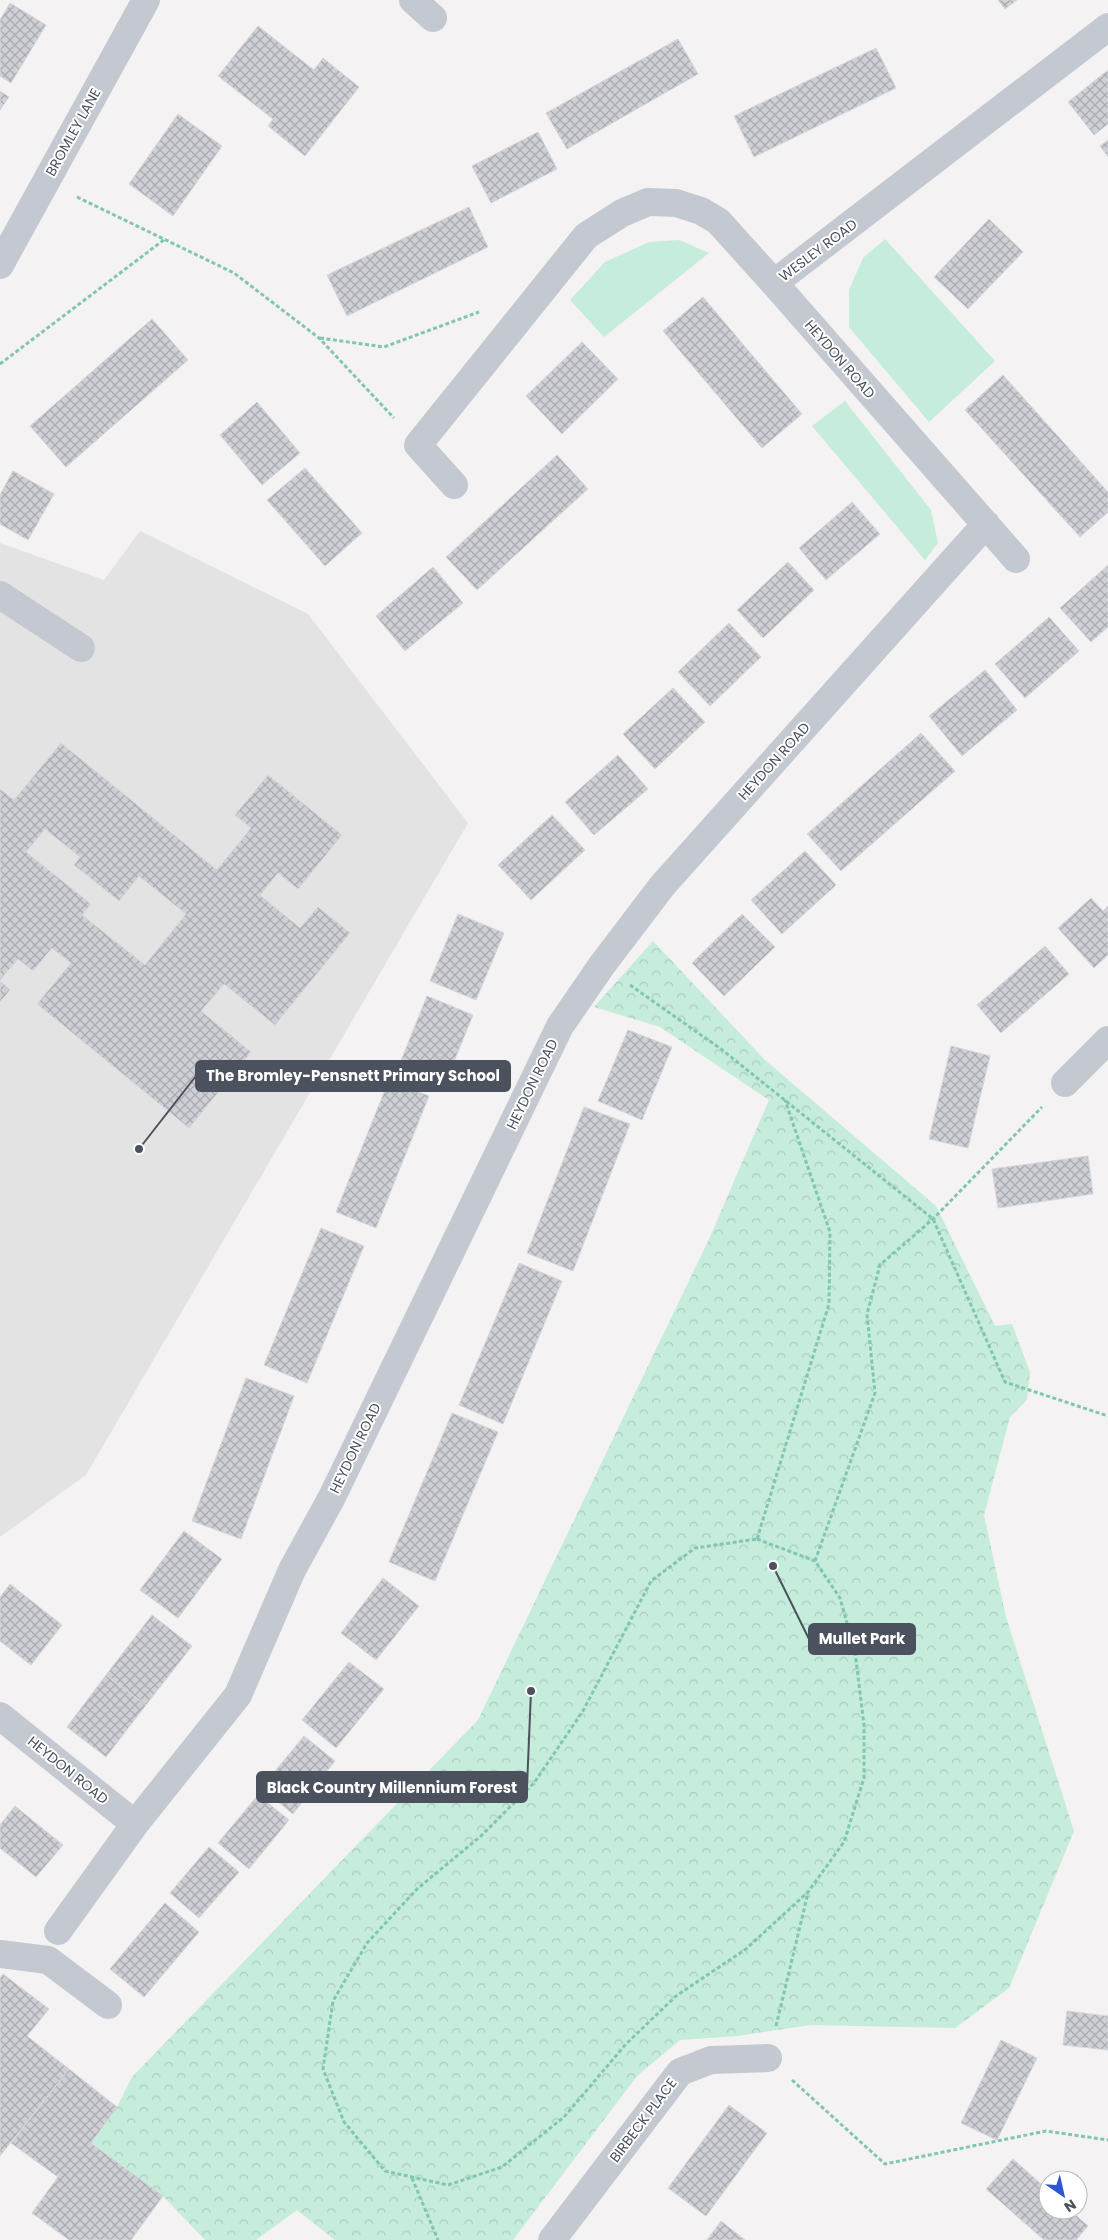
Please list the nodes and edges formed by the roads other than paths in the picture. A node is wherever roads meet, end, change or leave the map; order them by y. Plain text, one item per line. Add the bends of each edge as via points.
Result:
1 (146, 0) edge
2 (413, 0) edge
3 (434, 18) dead end
4 (1108, 28) edge
5 (0, 265) edge
6 (774, 283) junction
7 (454, 484) dead end
8 (986, 524) junction
9 (1016, 559) dead end
10 (0, 595) edge
11 (81, 648) dead end
12 (1108, 1040) edge
13 (1065, 1083) road end
14 (0, 1716) edge
15 (136, 1824) junction
16 (58, 1931) dead end
17 (0, 1954) edge
18 (108, 2005) dead end
19 (768, 2058) road end
20 (560, 2237) edge

1 - 5 street, BROMLEY LANE
2 - 3 street
4 - 6 street, WESLEY ROAD
6 - 7 street, WESLEY ROAD via 718,221 700,210 676,203 648,202 622,213 586,236 418,445
6 - 8 street, HEYDON ROAD
8 - 9 street, HEYDON ROAD
8 - 15 street, HEYDON ROAD via 662,886 560,1026 336,1488 292,1570 238,1695
10 - 11 street
12 - 13 street
14 - 15 street, HEYDON ROAD
15 - 16 street, HEYDON ROAD
17 - 18 street via 48,1960
19 - 20 street, BIRBECK PLACE via 711,2060 680,2072

